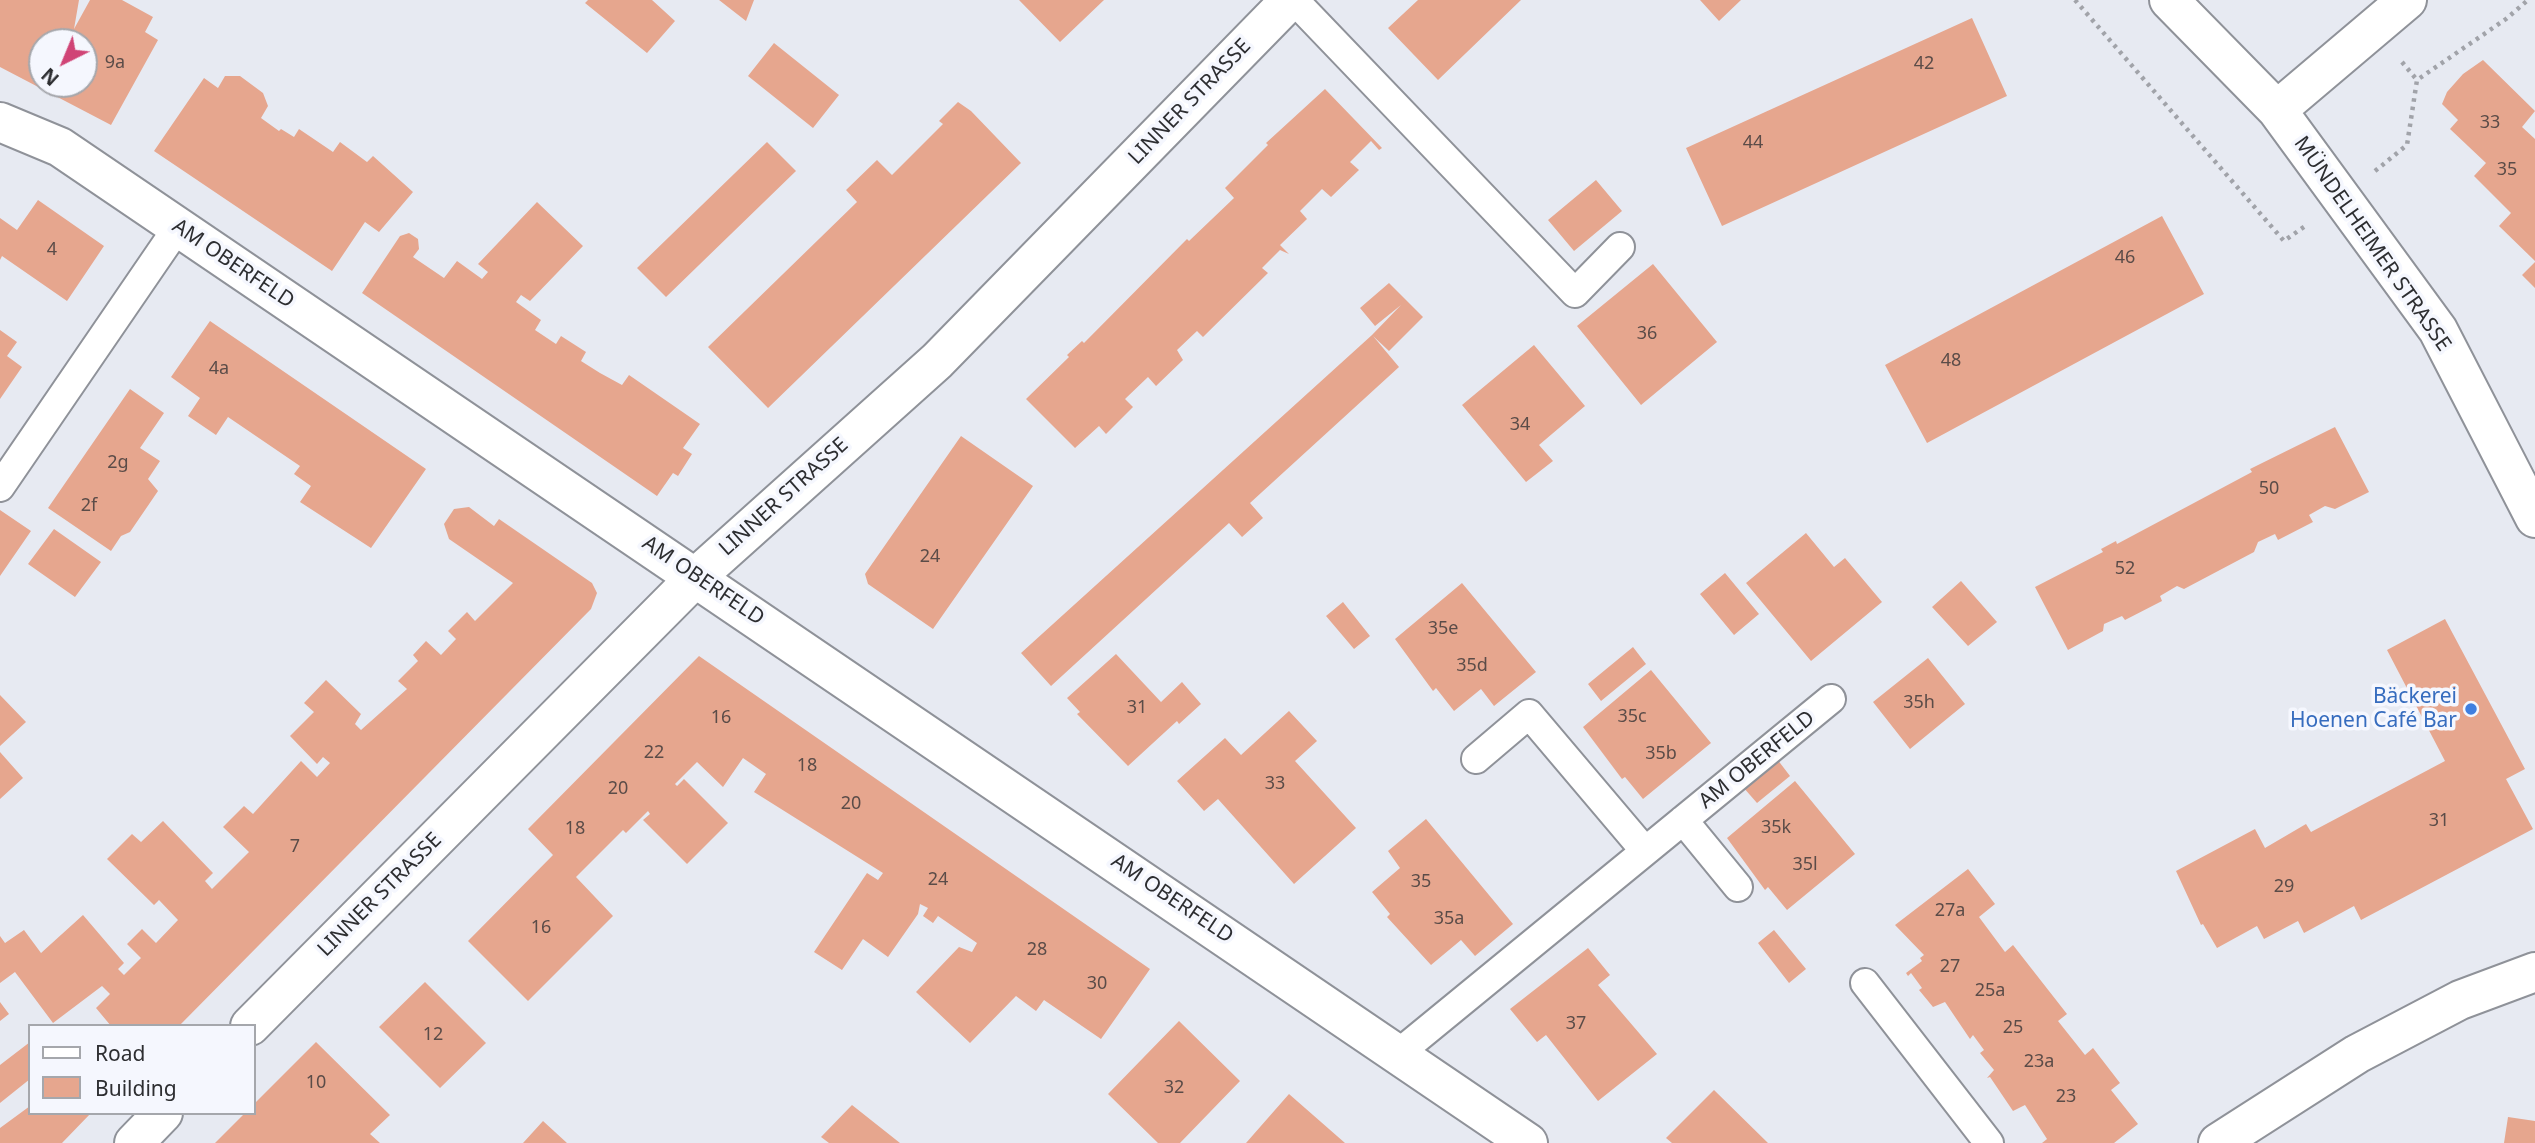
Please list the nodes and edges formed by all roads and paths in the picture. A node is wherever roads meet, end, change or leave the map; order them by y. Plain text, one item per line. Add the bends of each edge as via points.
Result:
1 (2075, 0) edge
2 (2169, 0) edge
3 (2407, 0) edge
4 (2528, 0) edge
5 (1286, 2) edge
6 (2277, 110) junction
7 (0, 122) edge
8 (2407, 145) dead end
9 (178, 227) junction
10 (2284, 241) dead end
11 (1620, 247) dead end
12 (0, 486) edge
13 (2535, 517) edge
14 (696, 577) junction
15 (1831, 699) dead end
16 (1476, 759) dead end
17 (1683, 820) junction
18 (1645, 851) junction
19 (1738, 887) dead end
20 (2535, 972) edge
21 (1866, 983) dead end
22 (252, 1024) edge
23 (1399, 1053) junction
24 (161, 1115) edge
25 (134, 1143) edge
26 (1528, 1143) edge
27 (1989, 1143) edge
28 (2218, 1143) edge

1 - 10 path
2 - 6 street, MÜNDELHEIMER STRASSE
3 - 6 street
4 - 8 path via 2417,80
5 - 11 lane via 1575,293
5 - 14 street, LINNER STRASSE via 937,361
6 - 13 street, MÜNDELHEIMER STRASSE via 2438,330
7 - 9 street, AM OBERFELD via 60,147
9 - 12 lane
9 - 14 street, AM OBERFELD
14 - 22 street, LINNER STRASSE
14 - 23 street, AM OBERFELD
15 - 17 lane, AM OBERFELD
16 - 18 lane via 1529,714
17 - 18 lane, AM OBERFELD
17 - 19 lane, AM OBERFELD
18 - 23 lane, AM OBERFELD
20 - 28 street via 2460,1000 2357,1054
21 - 27 lane
23 - 26 street, AM OBERFELD
24 - 25 street

